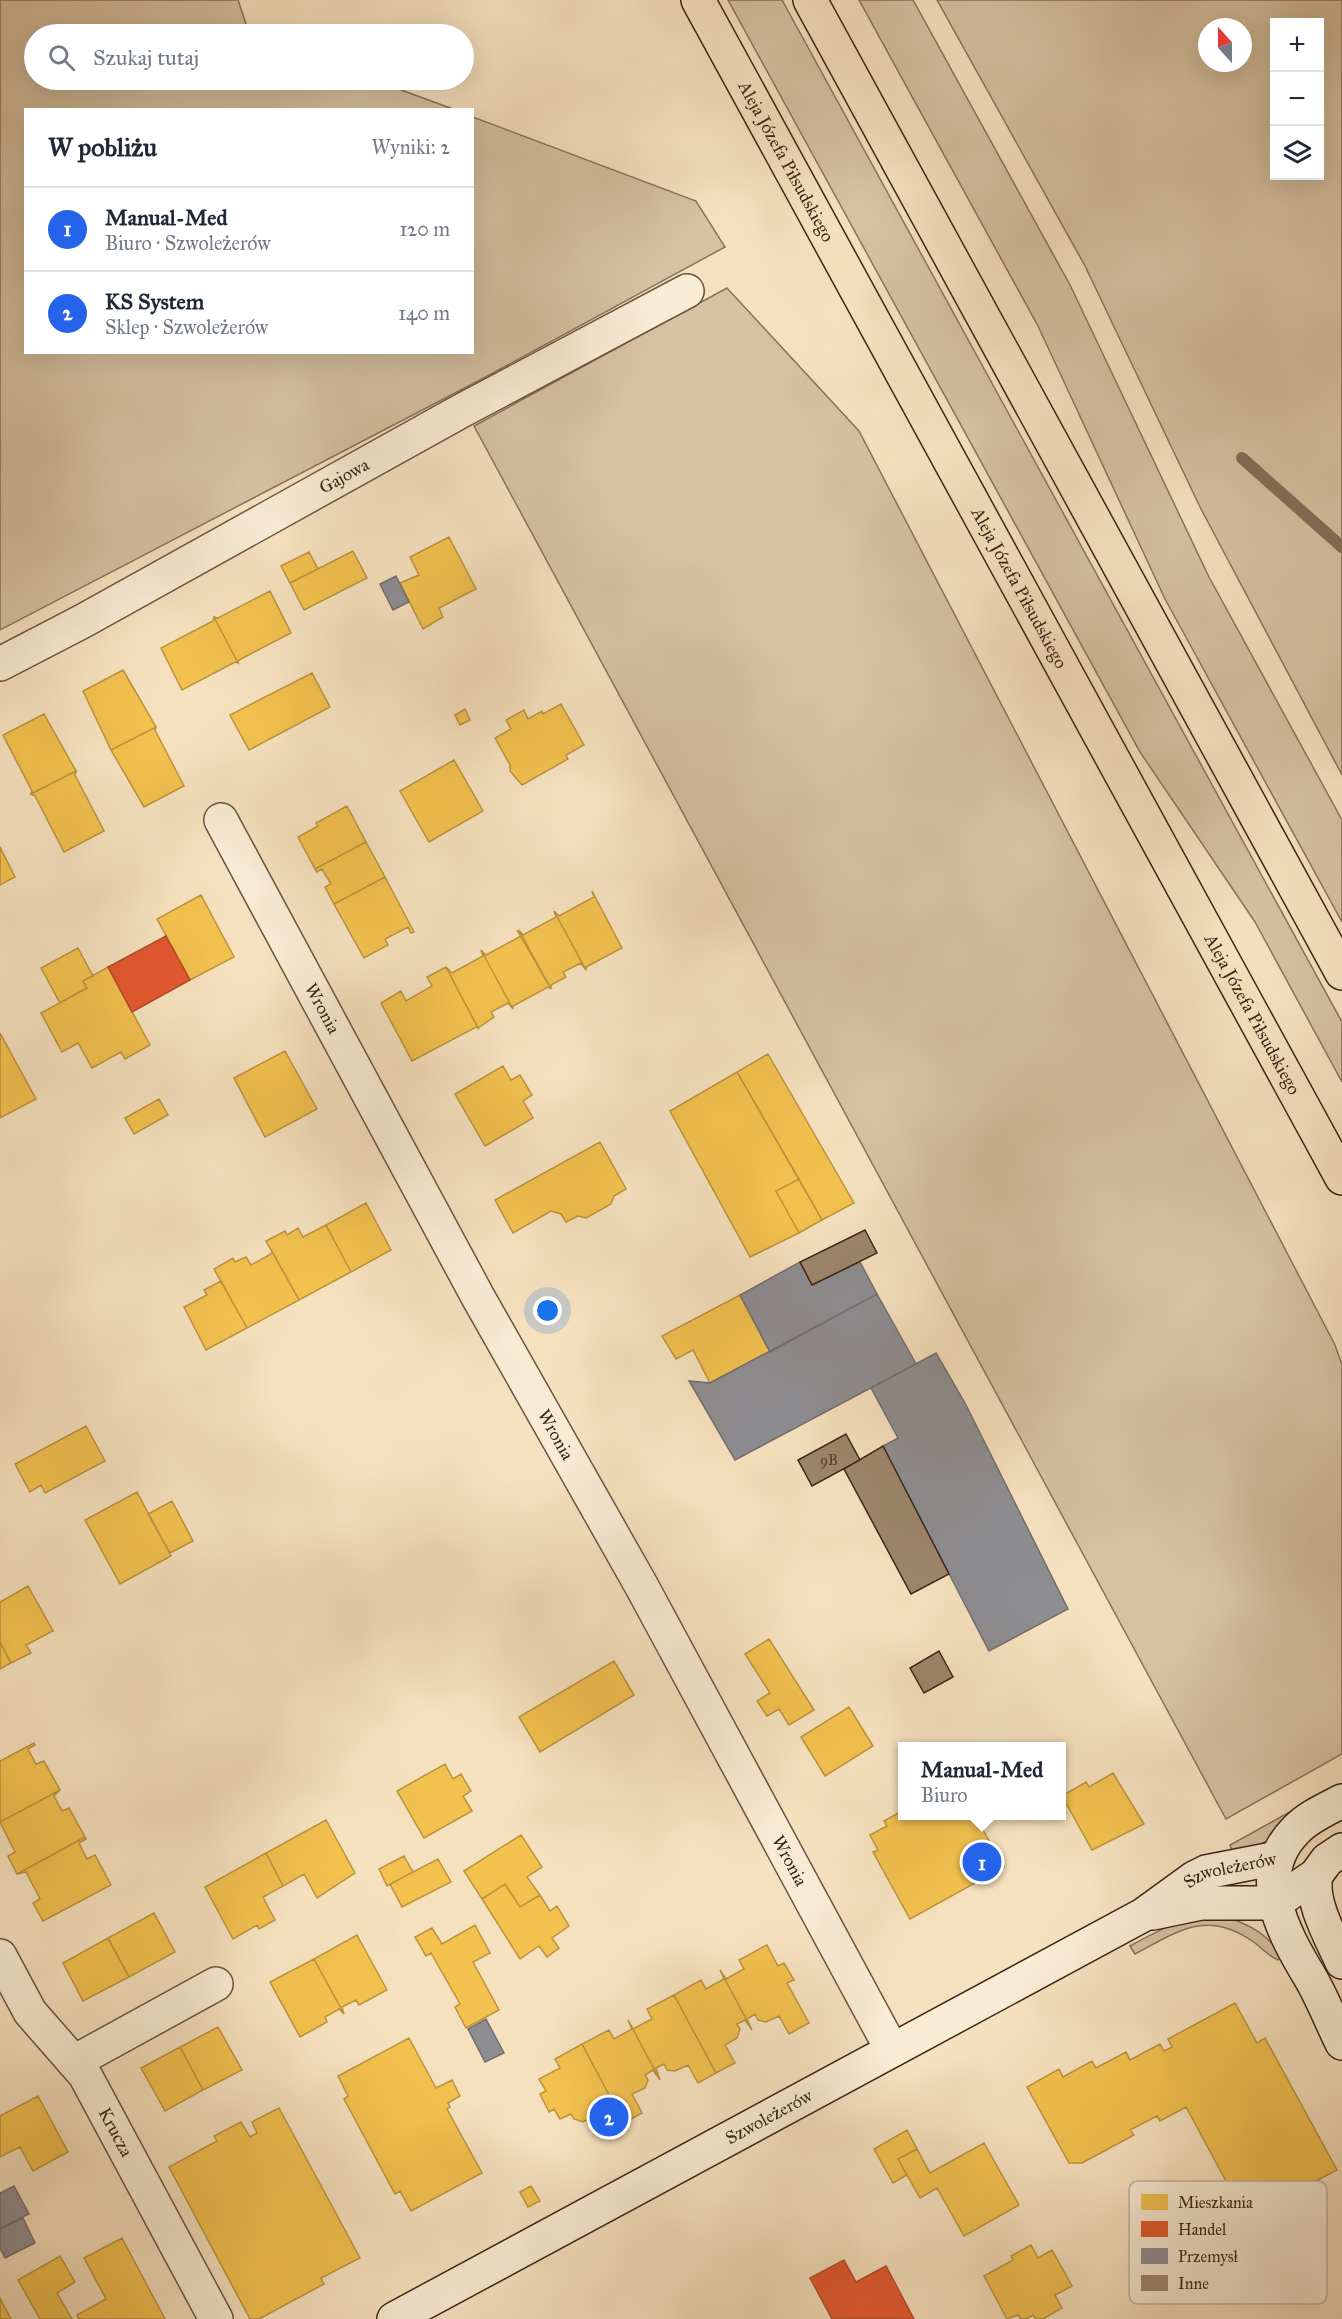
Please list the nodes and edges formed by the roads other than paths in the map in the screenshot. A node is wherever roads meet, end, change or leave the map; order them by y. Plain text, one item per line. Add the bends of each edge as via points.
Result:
1 (698, 0) edge
2 (810, 0) edge
3 (687, 291) dead end
4 (0, 664) edge
5 (220, 820) dead end
6 (1342, 974) edge
7 (1342, 1178) edge
8 (1342, 1800) edge
9 (1342, 1850) edge
10 (1277, 1858) junction
11 (1316, 1875) junction
12 (1275, 1903) junction
13 (1143, 1915) junction
14 (0, 1956) edge
15 (1342, 1962) edge
16 (216, 1984) dead end
17 (1342, 2043) edge
18 (892, 2050) junction
19 (74, 2062) junction
20 (216, 2319) edge
21 (394, 2319) edge

1 - 7 main road, Aleja Józefa Piłsudskiego
2 - 6 main road
3 - 4 street, Gajowa
5 - 18 street, Wronia
8 - 10 street, Szwoleżerów via 1295,1830
9 - 11 street via 1327,1860
10 - 12 street via 1273,1872
10 - 13 street, Szwoleżerów via 1206,1872
11 - 12 street
11 - 15 street via 1319,1907
12 - 13 street, Szwoleżerów via 1201,1903
12 - 17 street via 1284,1930
13 - 18 street, Szwoleżerów
14 - 19 street, Krucza via 30,2012
16 - 19 street
18 - 21 street, Szwoleżerów
19 - 20 street, Krucza via 85,2075

